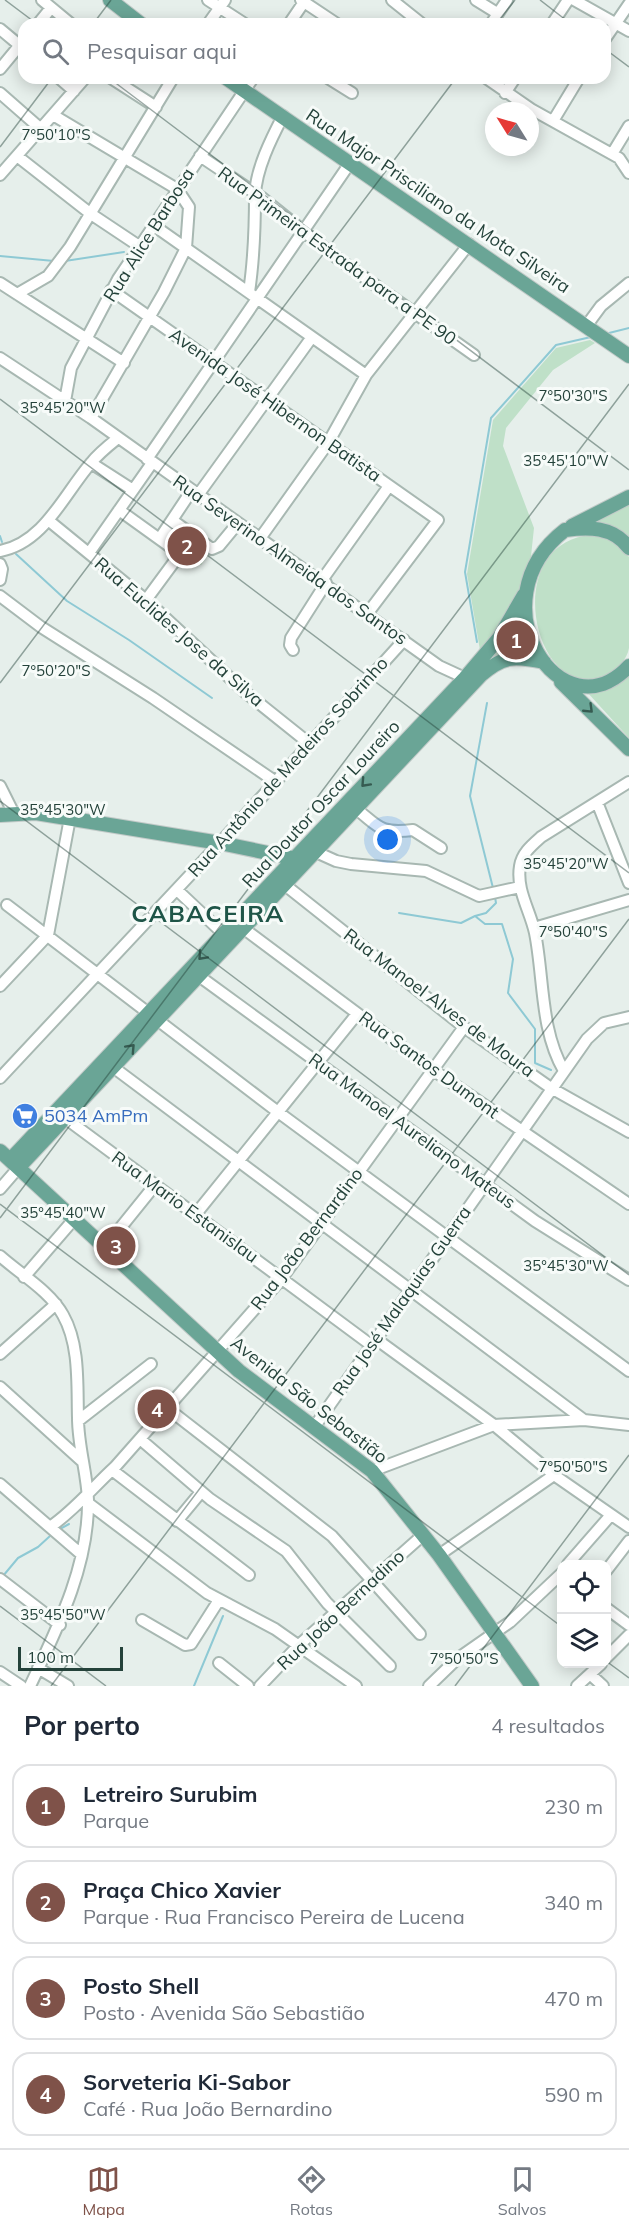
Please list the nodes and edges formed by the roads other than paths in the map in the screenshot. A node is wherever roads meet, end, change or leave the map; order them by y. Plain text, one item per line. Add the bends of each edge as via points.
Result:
1 (42, 0) edge
2 (110, 0) edge
3 (208, 0) edge
4 (392, 0) edge
5 (476, 0) edge
6 (507, 0) edge
7 (568, 0) edge
8 (574, 0) edge
9 (302, 1) edge
10 (222, 4) edge
11 (629, 4) edge
12 (51, 8) junction
13 (497, 14) junction
14 (43, 18) edge
15 (64, 18) edge
16 (130, 18) edge
17 (212, 18) edge
18 (238, 18) edge
19 (292, 18) edge
20 (328, 18) edge
21 (414, 18) edge
22 (495, 18) edge
23 (556, 18) edge
24 (606, 18) edge
25 (611, 21) edge
26 (615, 23) junction
27 (0, 29) edge
28 (611, 29) edge
29 (629, 31) edge
30 (18, 42) edge
31 (18, 49) edge
32 (0, 69) edge
33 (66, 84) edge
34 (80, 84) edge
35 (120, 84) edge
36 (169, 84) edge
37 (235, 84) edge
38 (249, 84) edge
39 (338, 84) edge
40 (494, 84) edge
41 (511, 84) edge
42 (575, 84) edge
43 (74, 91) junction
44 (245, 91) junction
45 (0, 93) edge
46 (352, 93) dead end
47 (506, 93) junction
48 (156, 107) junction
49 (53, 115) junction
50 (283, 116) junction
51 (553, 121) junction
52 (629, 126) edge
53 (40, 129) junction
54 (17, 156) junction
55 (200, 156) junction
56 (621, 158) edge
57 (125, 159) junction
58 (350, 163) junction
59 (2, 169) edge
60 (629, 173) edge
61 (177, 189) junction
62 (255, 194) junction
63 (91, 214) junction
64 (153, 225) junction
65 (304, 231) junction
66 (469, 244) junction
67 (139, 246) junction
68 (186, 248) junction
69 (629, 282) edge
70 (0, 283) edge
71 (111, 290) junction
72 (17, 294) junction
73 (254, 295) junction
74 (416, 312) junction
75 (150, 317) junction
76 (590, 327) junction
77 (312, 337) junction
78 (87, 338) junction
79 (474, 355) dead end
80 (629, 356) edge
81 (0, 358) edge
82 (214, 361) junction
83 (124, 363) junction
84 (366, 375) junction
85 (65, 401) junction
86 (268, 401) junction
87 (91, 418) junction
88 (118, 438) junction
89 (327, 443) junction
90 (150, 461) junction
91 (91, 463) junction
92 (389, 486) junction
93 (133, 490) junction
94 (195, 493) junction
95 (629, 497) edge
96 (119, 510) junction
97 (48, 520) junction
98 (172, 520) junction
99 (238, 523) junction
100 (565, 530) junction
101 (261, 537) junction
102 (160, 538) junction
103 (629, 548) edge
104 (0, 551) edge
105 (88, 553) junction
106 (0, 564) edge
107 (0, 580) edge
108 (324, 582) junction
109 (524, 595) junction
110 (0, 596) edge
111 (146, 600) junction
112 (368, 614) junction
113 (404, 640) junction
114 (293, 650) dead end
115 (546, 666) junction
116 (629, 666) edge
117 (465, 678) junction
118 (310, 744) junction
119 (629, 748) edge
120 (276, 782) junction
121 (629, 782) edge
122 (0, 786) edge
123 (597, 802) junction
124 (351, 806) junction
125 (7, 813) edge
126 (70, 818) junction
127 (220, 843) junction
128 (441, 848) dead end
129 (307, 857) junction
130 (629, 883) edge
131 (285, 885) junction
132 (520, 887) junction
133 (177, 890) junction
134 (629, 900) edge
135 (7, 905) dead end
136 (239, 925) junction
137 (534, 928) junction
138 (48, 935) junction
139 (227, 938) junction
140 (99, 975) junction
141 (199, 976) junction
142 (0, 986) edge
143 (357, 1014) junction
144 (154, 1016) junction
145 (627, 1020) edge
146 (464, 1027) junction
147 (317, 1063) junction
148 (108, 1064) junction
149 (433, 1070) junction
150 (564, 1071) junction
151 (0, 1078) edge
152 (551, 1088) junction
153 (278, 1112) junction
154 (60, 1115) junction
155 (397, 1120) junction
156 (521, 1131) junction
157 (629, 1132) edge
158 (10, 1159) edge
159 (237, 1162) junction
160 (358, 1171) junction
161 (484, 1184) junction
162 (154, 1185) junction
163 (0, 1189) edge
164 (629, 1204) edge
165 (195, 1215) junction
166 (75, 1218) junction
167 (320, 1225) junction
168 (447, 1237) junction
169 (105, 1247) junction
170 (0, 1256) edge
171 (24, 1277) junction
172 (282, 1278) junction
173 (629, 1280) edge
174 (410, 1290) junction
175 (56, 1304) junction
176 (373, 1342) junction
177 (218, 1351) junction
178 (0, 1354) edge
179 (151, 1364) dead end
180 (629, 1371) edge
181 (0, 1387) edge
182 (167, 1408) junction
183 (584, 1420) junction
184 (78, 1421) junction
185 (494, 1425) junction
186 (629, 1425) edge
187 (315, 1426) junction
188 (140, 1439) junction
189 (83, 1462) junction
190 (111, 1470) junction
191 (372, 1470) junction
192 (554, 1475) junction
193 (0, 1484) edge
194 (201, 1492) junction
195 (87, 1498) junction
196 (610, 1516) junction
197 (177, 1521) junction
198 (50, 1527) junction
199 (629, 1527) edge
200 (423, 1534) junction
201 (629, 1541) edge
202 (81, 1554) junction
203 (439, 1555) junction
204 (572, 1560) edge
205 (611, 1564) edge
206 (249, 1575) dead end
207 (557, 1577) edge
208 (0, 1579) edge
209 (371, 1580) junction
210 (219, 1600) junction
211 (337, 1610) junction
212 (611, 1612) edge
213 (142, 1620) dead end
214 (60, 1625) junction
215 (629, 1625) edge
216 (493, 1632) junction
217 (420, 1634) dead end
218 (629, 1635) edge
219 (299, 1645) junction
220 (611, 1653) edge
221 (219, 1663) dead end
222 (390, 1666) dead end
223 (38, 1668) junction
224 (597, 1668) edge
225 (0, 1672) edge
226 (591, 1675) junction
227 (21, 1686) edge
228 (30, 1686) edge
229 (68, 1686) edge
230 (248, 1686) edge
231 (260, 1686) edge
232 (356, 1686) edge
233 (429, 1686) edge
234 (532, 1686) edge
235 (577, 1686) edge
236 (603, 1686) edge

1 - 12 street
2 - 16 main road
3 - 10 street
4 - 21 street
5 - 13 street
6 - 13 street
7 - 23 street
8 - 24 street
9 - 19 street
9 - 20 street
10 - 17 street
10 - 18 street
11 - 26 street
12 - 14 street
12 - 15 street
13 - 22 street
25 - 26 street
26 - 28 street
26 - 29 street
27 - 30 street
31 - 32 street
33 - 43 street
34 - 43 street
35 - 48 street
36 - 48 street
37 - 44 main road, Rua Major Prisciliano da Mota Silveira
38 - 44 street, Rua Alice Barbosa
39 - 46 street
40 - 47 street
41 - 47 street
42 - 51 street
43 - 49 street
44 - 50 main road, Rua Major Prisciliano da Mota Silveira
44 - 55 street, Rua Alice Barbosa
45 - 53 street
47 - 51 street
48 - 57 street
49 - 53 street
49 - 57 street
50 - 58 main road, Rua Major Prisciliano da Mota Silveira
50 - 62 street
51 - 56 street
52 - 56 street
53 - 54 street
54 - 59 street
54 - 63 street
55 - 61 street, Rua Alice Barbosa
55 - 62 street, Rua Primeira Estrada para a PE 90
56 - 60 street
57 - 61 street
57 - 63 street
58 - 65 street
58 - 66 main road, Rua Major Prisciliano da Mota Silveira
61 - 64 street, Rua Alice Barbosa
61 - 68 street via 189,207
62 - 65 street, Rua Primeira Estrada para a PE 90
62 - 73 street
63 - 67 street
63 - 72 street via 48,276
64 - 67 street, Rua Alice Barbosa
64 - 68 street
65 - 73 street
65 - 74 street, Rua Primeira Estrada para a PE 90
66 - 74 street
66 - 76 main road, Rua Major Prisciliano da Mota Silveira
67 - 71 street, Rua Alice Barbosa
68 - 73 street
68 - 75 street
69 - 76 street via 601,306
70 - 72 street
71 - 75 street, Avenida José Hibernon Batista
71 - 78 street, Rua Alice Barbosa
72 - 78 street
73 - 77 street
73 - 82 street
74 - 79 street, Rua Primeira Estrada para a PE 90
74 - 84 street
75 - 82 street, Avenida José Hibernon Batista
75 - 83 street
76 - 80 main road, Rua Major Prisciliano da Mota Silveira
77 - 84 street
77 - 86 street
78 - 83 street
78 - 85 street, Rua Alice Barbosa via 71,368
81 - 85 street, Rua Severino Almeida dos Santos
82 - 86 street, Avenida José Hibernon Batista
82 - 90 street
83 - 87 street
84 - 89 street
85 - 87 street, Rua Severino Almeida dos Santos
86 - 89 street, Avenida José Hibernon Batista
86 - 94 street
87 - 88 street, Rua Severino Almeida dos Santos
88 - 90 street, Rua Severino Almeida dos Santos
88 - 91 street
89 - 92 street, Avenida José Hibernon Batista
89 - 101 street
90 - 93 street
90 - 94 street, Rua Severino Almeida dos Santos
91 - 93 street
91 - 97 street
92 - 108 street
92 - 112 street, Avenida José Hibernon Batista via 438,520
93 - 96 street
94 - 98 street
94 - 99 street, Rua Severino Almeida dos Santos
95 - 100 main road, Rua Doutor Oscar Loureiro
96 - 102 street
96 - 105 street
97 - 104 street via 23,543
97 - 105 street, Rua Euclides Jose da Silva
98 - 99 street via 212,549
98 - 102 street
99 - 101 street, Rua Severino Almeida dos Santos
100 - 103 main road via 597,528 613,533
100 - 109 main road, Rua Doutor Oscar Loureiro via 543,551
101 - 108 street, Rua Severino Almeida dos Santos
102 - 111 street via 177,556
105 - 111 street, Rua Euclides Jose da Silva
106 - 107 street
108 - 112 street, Rua Severino Almeida dos Santos
108 - 114 street via 291,638
109 - 115 main road via 528,635
109 - 117 main road, Rua Doutor Oscar Loureiro via 499,638
110 - 120 street
111 - 118 street, Rua Euclides Jose da Silva via 245,692
112 - 113 street, Rua Severino Almeida dos Santos
113 - 117 street, Rua Severino Almeida dos Santos via 439,666
113 - 118 street, Rua Antônio de Medeiros Sobrinho
115 - 116 main road via 586,686 608,682
115 -> 119 main road
115 - 124 main road, Rua Doutor Oscar Loureiro via 516,657 493,664
117 -> 124 main road, Rua Doutor Oscar Loureiro
118 - 120 street, Rua Antônio de Medeiros Sobrinho
120 - 127 street, Rua Antônio de Medeiros Sobrinho
121 - 123 street
122 - 125 street
123 - 130 street
123 - 132 street via 529,847 520,865
124 - 128 street via 385,831 413,830
124 - 129 main road, Rua Doutor Oscar Loureiro
124 - 129 main road, Rua Doutor Oscar Loureiro
125 - 126 main road
126 - 127 main road
126 - 138 street
127 - 129 main road
127 - 133 street, Rua Antônio de Medeiros Sobrinho
129 - 131 main road, Rua Doutor Oscar Loureiro
129 - 132 street via 426,871 479,896
129 - 136 main road, Rua Doutor Oscar Loureiro
131 - 136 main road, Rua Doutor Oscar Loureiro
131 - 146 street, Rua Manoel Alves de Moura
132 - 137 street
133 - 139 street
133 - 140 street, Rua Antônio de Medeiros Sobrinho
134 - 137 street
135 - 138 street
136 - 139 main road, Rua Doutor Oscar Loureiro
136 - 143 street, Rua Santos Dumont
137 - 150 street via 549,1034 553,1052
138 - 140 street
138 - 142 street
139 - 141 main road, Rua Doutor Oscar Loureiro
139 -> 144 main road, Rua Doutor Oscar Loureiro
140 - 144 street
140 - 151 street, Rua Antônio de Medeiros Sobrinho
141 - 144 main road, Rua Doutor Oscar Loureiro
141 - 147 street, Rua Manoel Aureliano Mateus
143 - 147 street
143 - 149 street, Rua Santos Dumont
144 - 148 main road, Rua Doutor Oscar Loureiro
144 - 153 street
145 - 150 street, Rua José Malaquias Guerra via 596,1029
146 - 149 street, Rua João Bernardino
146 - 152 street, Rua Manoel Alves de Moura
147 - 153 street
147 - 155 street, Rua Manoel Aureliano Mateus
148 - 154 main road, Rua Doutor Oscar Loureiro
148 - 159 street
149 - 155 street, Rua João Bernardino
149 - 156 street, Rua Santos Dumont
150 - 152 street, Rua José Malaquias Guerra
152 - 156 street, Rua José Malaquias Guerra
152 - 157 street, Rua Manoel Alves de Moura
153 - 159 street
153 - 160 street
154 - 158 main road, Rua Doutor Oscar Loureiro
154 - 162 street, Rua Mario Estanislau
155 - 160 street, Rua João Bernardino
155 - 161 street, Rua Manoel Aureliano Mateus
156 - 161 street, Rua José Malaquias Guerra
156 - 164 street, Rua Santos Dumont
158 - 163 street
158 - 166 main road, Avenida São Sebastião
159 - 165 street
159 - 167 street
160 - 167 street, Rua João Bernardino
160 - 168 street
161 - 168 street, Rua José Malaquias Guerra
161 - 173 street, Rua Manoel Aureliano Mateus
162 - 165 street, Rua Mario Estanislau
162 - 169 street
165 - 172 street, Rua Mario Estanislau
166 - 169 main road, Avenida São Sebastião
166 - 171 street
167 - 172 street, Rua João Bernardino
167 - 174 street
168 - 174 street, Rua José Malaquias Guerra
168 - 180 street
169 - 177 main road, Avenida São Sebastião
170 - 171 street
171 - 175 street
172 - 176 street, Rua Mario Estanislau
172 - 177 street, Rua João Bernardino
174 - 176 street, Rua José Malaquias Guerra
174 - 183 street
175 - 178 street
175 - 184 street via 64,1317 74,1354
176 - 185 street, Rua Mario Estanislau
176 - 187 street, Rua José Malaquias Guerra
177 - 182 street, Rua João Bernardino
177 - 187 main road, Avenida São Sebastião via 274,1399
179 - 184 street
181 - 189 street
182 - 188 street, Rua João Bernardino
182 - 209 street via 325,1530
183 - 185 street
183 - 186 street
184 - 189 street
185 - 191 street
185 - 192 street, Rua Mario Estanislau
187 - 191 main road, Avenida São Sebastião
188 - 190 street, Rua João Bernardino
188 - 194 street
189 - 195 street
190 - 195 street, Rua João Bernardino
190 - 197 street
191 - 200 main road, Avenida São Sebastião
192 - 196 street, Rua Mario Estanislau
192 - 203 street
193 - 198 street
194 - 197 street
194 - 211 street via 286,1551
195 - 198 street, Rua João Bernardino
195 - 202 street
195 - 210 street via 165,1563
196 - 199 street, Rua Mario Estanislau
196 - 204 street
197 - 206 street
198 - 202 street
200 - 203 main road, Avenida São Sebastião
200 - 209 street, Rua João Bernadino
201 - 205 street
202 - 214 street
203 - 216 main road, Avenida São Sebastião
207 - 216 street via 523,1611
208 - 214 street
209 - 211 street, Rua João Bernadino
209 - 217 street
210 - 213 street via 191,1644 185,1645
210 - 219 street
211 - 219 street, Rua João Bernadino
211 - 222 street
212 - 215 street
214 - 223 street
216 - 233 street
216 - 234 main road, Avenida São Sebastião
218 - 220 street
219 - 231 street, Rua João Bernadino
219 - 232 street
221 - 230 street
223 - 228 street
223 - 229 street
224 - 226 street
225 - 227 street
226 - 235 street
226 - 236 street

